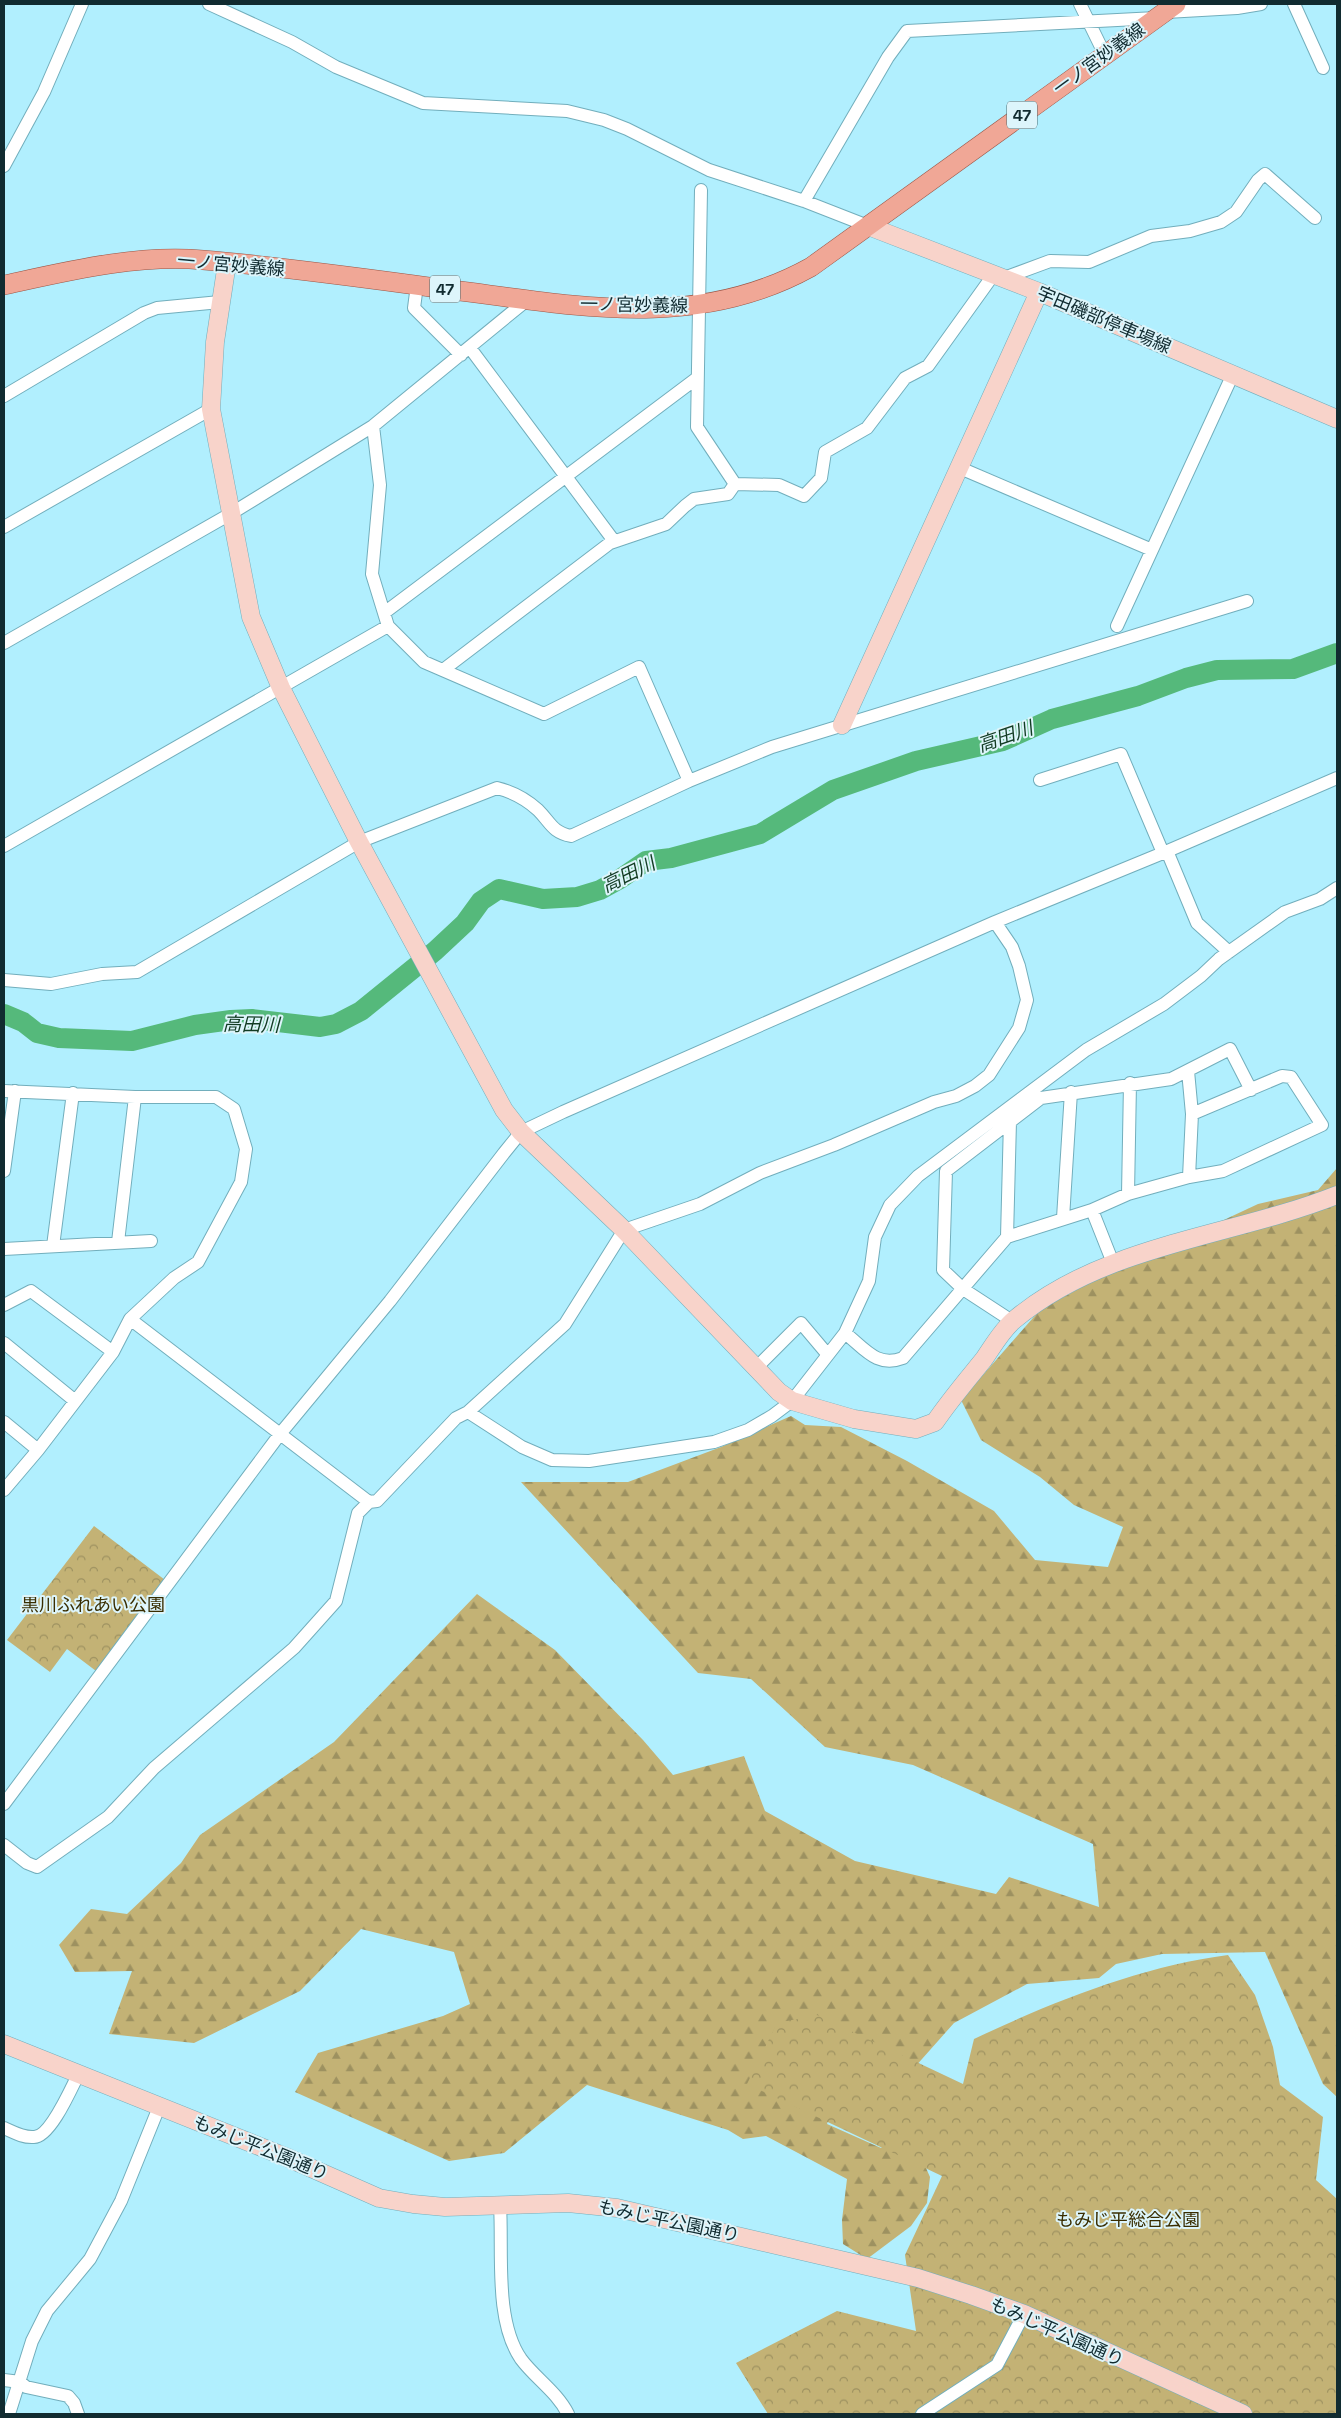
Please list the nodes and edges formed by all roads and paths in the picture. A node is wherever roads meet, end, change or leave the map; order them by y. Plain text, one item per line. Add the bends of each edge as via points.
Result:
1 (82, 4) edge
2 (209, 4) edge
3 (1080, 4) edge
4 (1261, 4) edge
5 (1294, 4) edge
6 (1166, 11) edge
7 (1088, 21) junction
8 (1105, 55) junction
9 (1323, 68) dead end
10 (4, 166) edge
11 (701, 190) dead end
12 (804, 201) junction
13 (1316, 218) dead end
14 (868, 226) junction
15 (227, 263) junction
16 (999, 276) junction
17 (4, 285) edge
18 (417, 285) junction
19 (1039, 292) junction
20 (527, 300) junction
21 (220, 302) junction
22 (698, 305) junction
23 (465, 352) junction
24 (1233, 374) junction
25 (697, 378) junction
26 (4, 396) edge
27 (211, 409) junction
28 (1337, 418) edge
29 (373, 426) junction
30 (960, 468) junction
31 (566, 476) junction
32 (735, 484) junction
33 (232, 513) junction
34 (4, 526) edge
35 (614, 541) junction
36 (1152, 550) junction
37 (1247, 601) dead end
38 (384, 613) junction
39 (388, 626) junction
40 (1117, 626) dead end
41 (4, 644) edge
42 (443, 670) junction
43 (281, 688) junction
44 (842, 725) junction
45 (1337, 778) edge
46 (1040, 780) dead end
47 (689, 781) junction
48 (359, 842) junction
49 (4, 846) edge
50 (1165, 852) junction
51 (1337, 888) edge
52 (995, 922) junction
53 (1229, 952) junction
54 (4, 980) edge
55 (1188, 1071) junction
56 (1130, 1083) junction
57 (1251, 1090) junction
58 (9, 1091) edge
59 (1071, 1092) junction
60 (73, 1093) junction
61 (135, 1097) junction
62 (1192, 1114) junction
63 (1010, 1121) junction
64 (521, 1132) junction
65 (4, 1171) edge
66 (1189, 1177) junction
67 (1128, 1194) junction
68 (1337, 1195) edge
69 (1092, 1210) junction
70 (1063, 1218) junction
71 (624, 1230) junction
72 (1007, 1236) junction
73 (151, 1241) dead end
74 (118, 1242) junction
75 (53, 1246) junction
76 (4, 1250) edge
77 (1113, 1263) junction
78 (963, 1289) junction
79 (4, 1305) edge
80 (130, 1319) junction
81 (1012, 1321) junction
82 (845, 1333) junction
83 (4, 1343) edge
84 (112, 1352) junction
85 (828, 1355) junction
86 (756, 1368) junction
87 (74, 1400) junction
88 (792, 1401) junction
89 (468, 1412) junction
90 (4, 1422) edge
91 (280, 1434) junction
92 (38, 1450) junction
93 (4, 1490) edge
94 (370, 1502) junction
95 (4, 1804) edge
96 (4, 1845) edge
97 (4, 2044) edge
98 (78, 2075) junction
99 (159, 2107) junction
100 (4, 2128) edge
101 (500, 2204) junction
102 (1024, 2314) junction
103 (4, 2380) edge
104 (20, 2382) junction
105 (10, 2414) edge
106 (78, 2414) edge
107 (568, 2414) edge
108 (922, 2414) edge
109 (1243, 2414) edge

1 - 10 street via 44,92
2 - 12 street via 292,42 336,67 423,104 576,113 627,129 709,170
3 - 7 street
4 - 6 street
5 - 9 street
6 - 7 street
6 - 8 main road, 一ノ宮妙義線 / 47
7 - 8 street
7 - 12 street via 907,31 888,57
8 - 14 main road, 一ノ宮妙義線 / 47
11 - 22 street
12 - 14 street
13 - 16 street via 1265,174 1236,212 1221,222 1190,231 1151,236 1090,262 1050,261
14 - 16 street, 宇田磯部停車場線
14 - 22 main road, 一ノ宮妙義線 / 47 via 791,278 751,294
15 - 17 main road, 一ノ宮妙義線 / 47 via 192,260 107,264
15 - 18 main road, 一ノ宮妙義線 / 47
15 - 21 street
16 - 19 street, 宇田磯部停車場線
16 - 32 street via 928,366 905,378 867,428 825,452 821,478 804,496 779,485
18 - 20 main road, 一ノ宮妙義線 / 47
18 - 23 street via 414,308
19 - 24 street, 宇田磯部停車場線
19 - 30 street
20 - 22 main road, 一ノ宮妙義線 / 47 via 641,308
20 - 23 street
21 - 26 street via 157,308 144,313
21 - 27 street
22 - 25 street
23 - 29 street
23 - 31 street
24 - 28 street, 宇田磯部停車場線
24 - 36 street
25 - 31 street
25 - 32 street via 697,427
27 - 33 street
27 - 34 street
29 - 33 street
29 - 38 street via 380,484 372,574
30 - 36 street
30 - 44 street
31 - 35 street
31 - 38 street
32 - 35 street via 728,494 694,500 666,524
33 - 41 street
33 - 43 street via 251,617
35 - 42 street
36 - 40 street
37 - 44 street
38 - 39 street
39 - 42 street via 424,662
39 - 43 street
42 - 47 street via 544,714 639,667
43 - 48 street
43 - 49 street
44 - 47 street via 772,747
45 - 50 street
46 - 50 street via 1120,754
47 - 48 street via 571,836 558,834 537,810 513,792 497,788
48 - 54 street via 137,972 102,974 51,984
48 - 64 street via 504,1110
50 - 52 street
50 - 53 street via 1197,923
51 - 53 street via 1320,899 1285,912
52 - 64 street
52 - 71 street via 1012,947 1026,1000 1019,1028 989,1075 956,1096 760,1173 700,1204
53 - 82 street via 1164,1004 1086,1050 918,1176 890,1204 875,1237 869,1281
55 - 56 street via 1171,1078
55 - 57 street via 1230,1049
55 - 62 street
56 - 59 street
56 - 67 street
57 - 62 street
57 - 66 street via 1282,1076 1291,1077 1322,1125 1223,1170
58 - 60 street
58 - 65 street
59 - 63 street via 1041,1098
59 - 70 street
60 - 61 street
60 - 75 street
61 - 74 street
61 - 80 street via 216,1097 234,1109 246,1149 241,1182 198,1262 174,1278
62 - 66 street
63 - 72 street
63 - 78 street via 946,1171 943,1270
64 - 71 street
64 - 91 street via 390,1301
66 - 67 street
67 - 69 street
68 - 77 street
69 - 70 street
69 - 77 street
70 - 72 street
71 - 86 street
71 - 89 street via 565,1324
72 - 78 street
73 - 74 street
74 - 75 street
75 - 76 street
77 - 81 street via 1052,1290
78 - 81 street
78 - 82 street via 903,1358 891,1363 879,1360
79 - 84 street via 30,1291
80 - 84 street
80 - 91 street
81 - 88 street via 935,1422 916,1429 854,1419
82 - 85 street
83 - 87 street
84 - 87 street
85 - 86 street via 801,1323
85 - 88 street
86 - 88 street
87 - 92 street
88 - 89 street via 748,1430 714,1442 589,1461 552,1460 522,1447
89 - 94 street via 456,1418 377,1501
90 - 92 street
91 - 94 street
91 - 95 street
92 - 93 street
94 - 96 street via 358,1513 336,1601 294,1648 154,1768 108,1818 73,1844 37,1867
97 - 98 street, もみじ平公園通り
98 - 99 street, もみじ平公園通り
98 - 100 street via 43,2134 36,2138
99 - 101 street, もみじ平公園通り via 379,2198 445,2207
99 - 104 street via 121,2201 90,2259 47,2311 32,2342
101 - 102 street, もみじ平公園通り via 580,2204 618,2208 918,2278
101 - 107 street via 508,2331 521,2358 563,2404
102 - 108 street via 997,2365
102 - 109 street, もみじ平公園通り
103 - 104 street
104 - 105 street
104 - 106 street via 26,2387 68,2396

